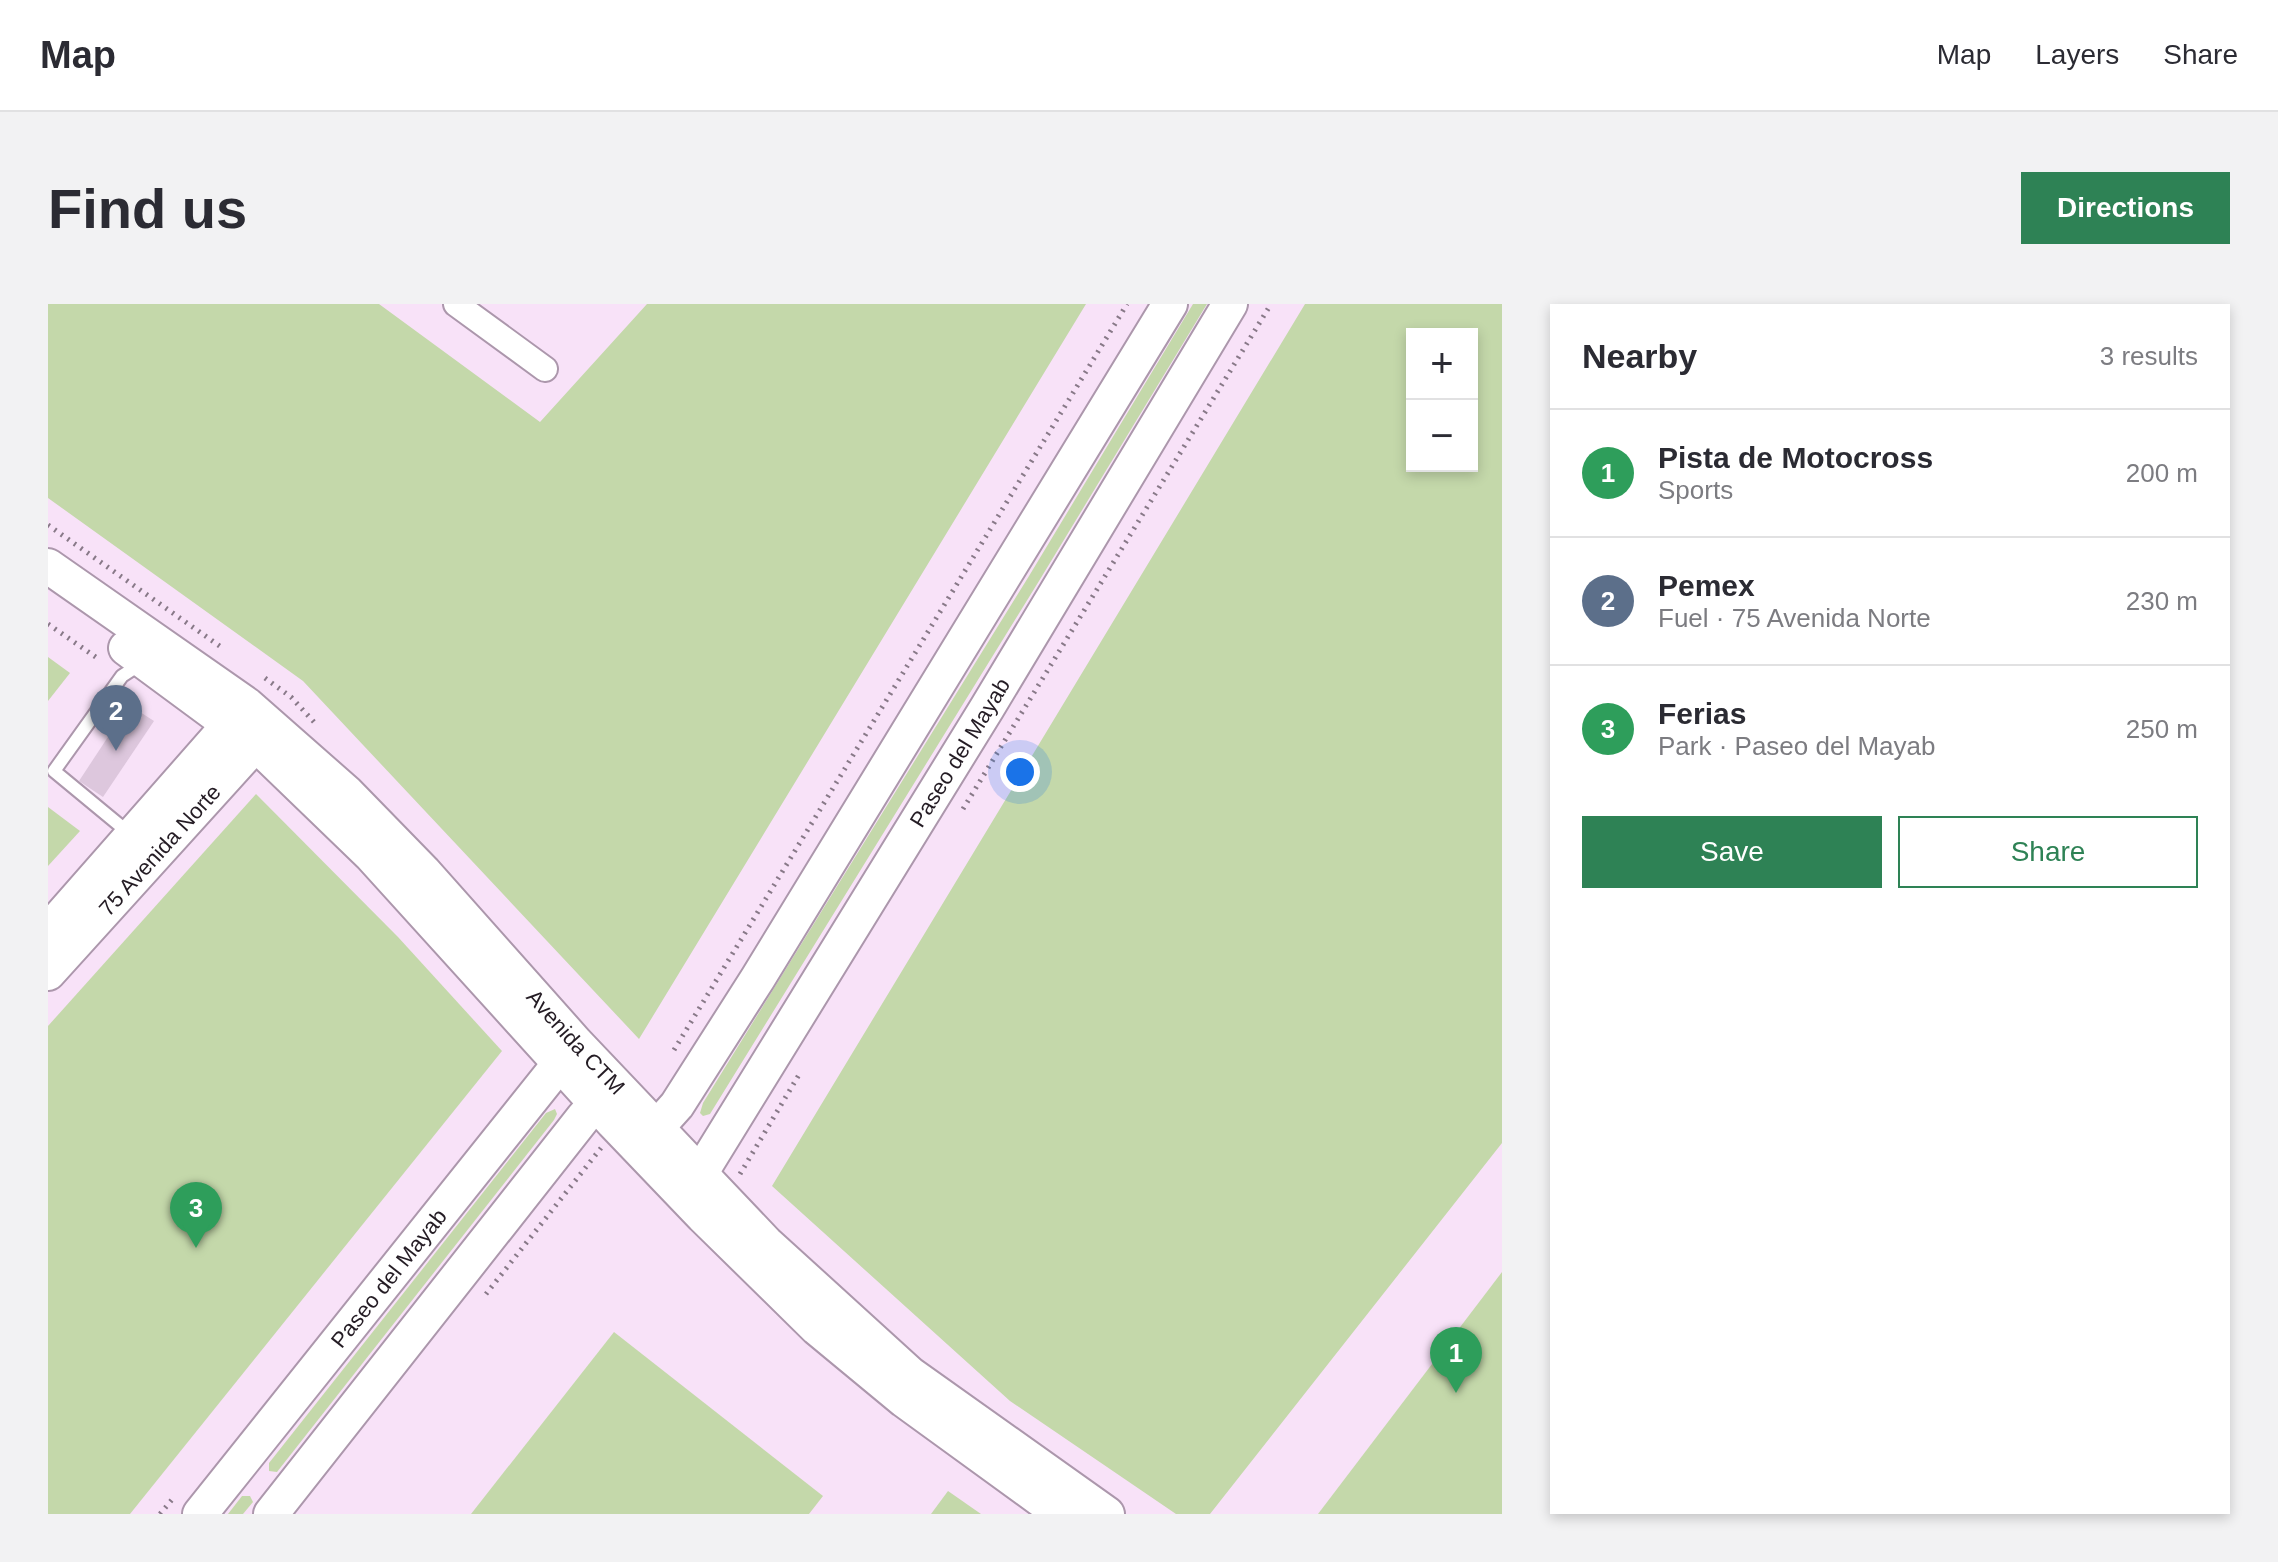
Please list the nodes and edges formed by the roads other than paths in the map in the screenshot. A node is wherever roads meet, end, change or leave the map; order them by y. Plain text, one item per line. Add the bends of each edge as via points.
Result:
1 (456, 304) edge
2 (1170, 304) edge
3 (1230, 304) edge
4 (482, 311) edge
5 (545, 369) dead end
6 (48, 566) edge
7 (48, 592) edge
8 (148, 665) junction
9 (251, 724) junction
10 (181, 778) junction
11 (143, 846) junction
12 (48, 931) edge
13 (48, 973) edge
14 (568, 1053) junction
15 (605, 1093) junction
16 (648, 1138) junction
17 (693, 1186) junction
18 (200, 1514) edge
19 (271, 1514) edge
20 (1061, 1514) edge
21 (1107, 1514) edge

1 - 4 street
2 - 16 main road via 758,978 677,1105
3 - 17 main road, Paseo del Mayab
4 - 5 street
6 - 8 main road, Avenida CTM
7 - 8 main road, Avenida CTM
8 - 9 main road, Avenida CTM
8 - 10 main road via 187,712 192,743
8 - 11 lane via 54,771
9 - 10 main road, 75 Avenida Norte
9 - 11 main road, 75 Avenida Norte
9 - 14 main road, Avenida CTM via 371,855
10 - 11 main road, 75 Avenida Norte
11 - 12 main road, 75 Avenida Norte
11 - 13 main road, 75 Avenida Norte
14 - 15 main road, Avenida CTM
14 - 18 main road, Paseo del Mayab
15 - 16 main road, Avenida CTM
15 - 19 main road
16 - 17 main road, Avenida CTM
17 - 20 main road, Avenida CTM via 828,1337 904,1400
17 - 21 main road, Avenida CTM via 766,1243 910,1374

